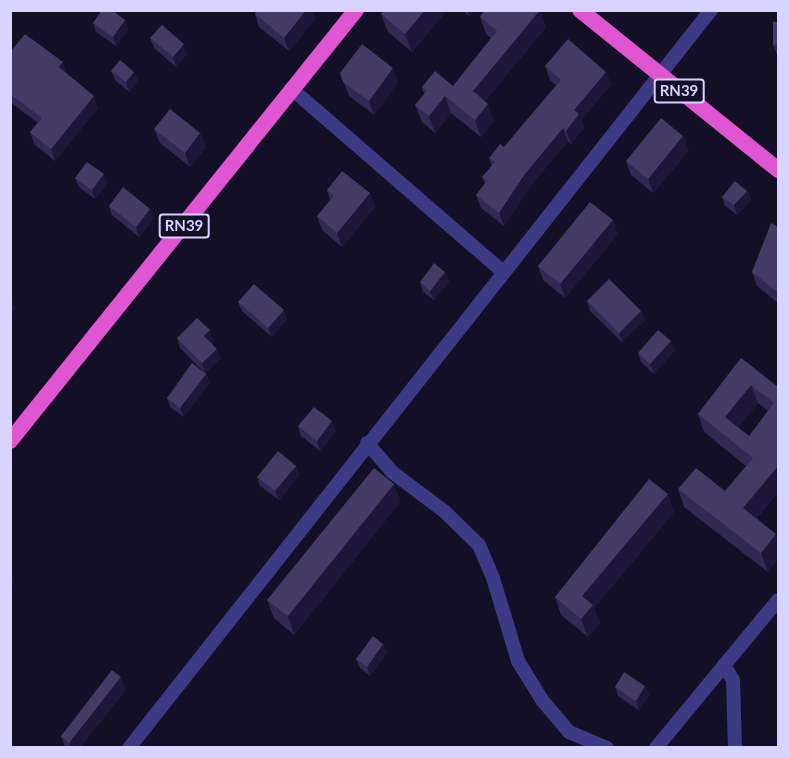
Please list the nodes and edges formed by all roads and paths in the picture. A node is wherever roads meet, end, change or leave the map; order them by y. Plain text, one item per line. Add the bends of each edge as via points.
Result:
1 (356, 10) edge
2 (580, 10) edge
3 (711, 10) edge
4 (661, 77) junction
5 (293, 90) junction
6 (778, 170) edge
7 (503, 272) junction
8 (10, 441) edge
9 (367, 443) junction
10 (778, 600) edge
11 (724, 665) junction
12 (129, 747) edge
13 (607, 747) edge
14 (656, 747) edge
15 (735, 747) edge

1 - 5 highway, RN39
2 - 4 highway, RN39
3 - 4 street
4 - 6 highway, RN39
4 - 7 street
5 - 7 street
5 - 8 highway, RN39
7 - 9 street
9 - 12 street via 204,657
9 - 13 street via 392,472 444,511 479,545 494,578 518,661 542,700 569,732
10 - 11 street
11 - 14 street
11 - 15 street via 733,680

